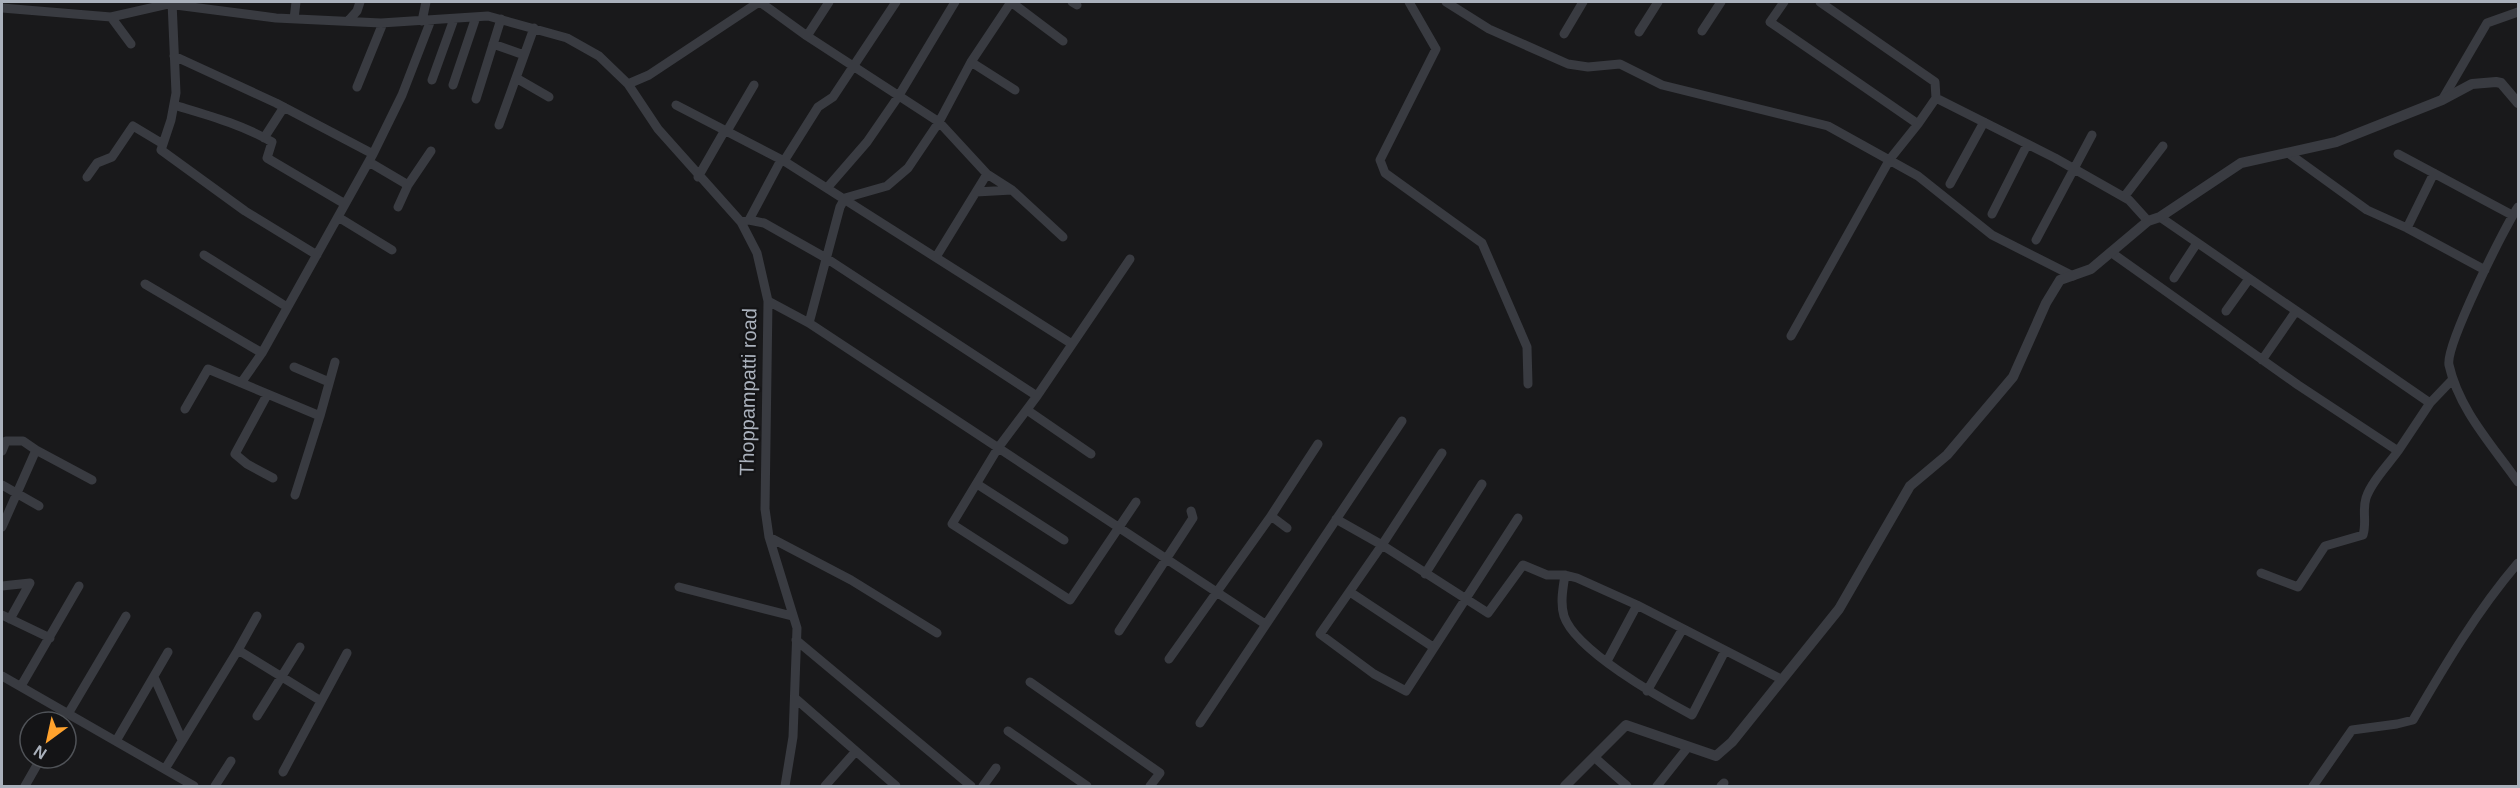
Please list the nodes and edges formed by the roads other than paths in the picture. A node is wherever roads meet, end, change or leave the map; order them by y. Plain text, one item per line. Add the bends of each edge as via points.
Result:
1 (296, 2) edge
2 (360, 2) edge
3 (426, 2) edge
4 (759, 2) edge
5 (829, 2) edge
6 (896, 2) edge
7 (955, 2) edge
8 (1011, 2) edge
9 (1409, 2) edge
10 (1446, 2) edge
11 (1583, 2) edge
12 (1658, 2) edge
13 (1721, 2) edge
14 (1784, 2) edge
15 (1820, 2) edge
16 (172, 3) edge
17 (3, 6) edge
18 (2518, 12) edge
19 (111, 17) junction
20 (476, 17) junction
21 (454, 18) junction
22 (294, 19) junction
23 (501, 19) junction
24 (349, 20) junction
25 (427, 20) junction
26 (383, 23) junction
27 (534, 28) junction
28 (1702, 31) dead end
29 (1639, 32) dead end
30 (1564, 34) dead end
31 (807, 36) junction
32 (1063, 41) dead end
33 (131, 44) dead end
34 (493, 44) junction
35 (524, 55) junction
36 (174, 56) junction
37 (970, 62) junction
38 (854, 66) junction
39 (516, 78) junction
40 (432, 80) dead end
41 (628, 84) junction
42 (453, 85) dead end
43 (754, 85) dead end
44 (357, 87) dead end
45 (1016, 90) dead end
46 (549, 97) dead end
47 (898, 97) junction
48 (1936, 98) junction
49 (476, 99) dead end
50 (2442, 100) junction
51 (2518, 103) edge
52 (174, 105) junction
53 (676, 105) dead end
54 (284, 107) junction
55 (939, 122) junction
56 (1984, 122) junction
57 (1918, 124) junction
58 (499, 125) dead end
59 (726, 131) junction
60 (2092, 135) dead end
61 (264, 138) junction
62 (163, 144) junction
63 (2027, 145) junction
64 (2163, 146) dead end
65 (431, 151) dead end
66 (2288, 153) junction
67 (2398, 154) dead end
68 (371, 158) junction
69 (1890, 159) junction
70 (782, 160) junction
71 (2074, 168) junction
72 (987, 174) junction
73 (2434, 174) junction
74 (87, 177) dead end
75 (698, 177) junction
76 (1950, 184) dead end
77 (408, 185) junction
78 (827, 188) junction
79 (1012, 190) junction
80 (976, 192) junction
81 (2124, 197) junction
82 (845, 198) junction
83 (345, 204) junction
84 (398, 207) dead end
85 (2518, 207) edge
86 (1992, 214) dead end
87 (2512, 215) junction
88 (338, 217) junction
89 (2160, 217) junction
90 (745, 221) junction
91 (2148, 221) junction
92 (2407, 228) junction
93 (1064, 237) dead end
94 (2036, 240) dead end
95 (2197, 243) junction
96 (392, 250) dead end
97 (2112, 253) junction
98 (204, 255) dead end
99 (317, 255) junction
100 (936, 257) junction
101 (826, 258) junction
102 (1130, 260) dead end
103 (2485, 270) junction
104 (2073, 276) junction
105 (2174, 278) dead end
106 (2249, 279) junction
107 (145, 284) dead end
108 (768, 301) junction
109 (288, 307) junction
110 (2226, 311) dead end
111 (2296, 311) junction
112 (810, 323) junction
113 (1791, 336) dead end
114 (1072, 344) junction
115 (262, 353) junction
116 (2262, 360) junction
117 (335, 362) dead end
118 (294, 367) dead end
119 (2454, 379) junction
120 (329, 382) junction
121 (242, 383) junction
122 (1528, 384) dead end
123 (267, 395) junction
124 (1037, 396) junction
125 (2430, 403) junction
126 (185, 409) dead end
127 (1027, 410) junction
128 (320, 416) junction
129 (1402, 421) dead end
130 (1318, 444) dead end
131 (998, 448) junction
132 (36, 450) junction
133 (2, 451) edge
134 (2398, 451) junction
135 (1442, 453) dead end
136 (1091, 454) dead end
137 (273, 478) dead end
138 (92, 480) dead end
139 (2518, 482) edge
140 (977, 484) junction
141 (1482, 484) dead end
142 (2, 485) edge
143 (16, 494) junction
144 (295, 495) dead end
145 (1136, 502) dead end
146 (39, 506) dead end
147 (1191, 511) dead end
148 (1271, 516) junction
149 (1518, 518) dead end
150 (1336, 519) junction
151 (2, 527) edge
152 (1119, 527) junction
153 (1287, 528) dead end
154 (769, 537) junction
155 (1064, 540) dead end
156 (1382, 545) junction
157 (1166, 558) junction
158 (2518, 563) edge
159 (1425, 573) junction
160 (2261, 573) dead end
161 (1565, 575) junction
162 (2, 586) edge
163 (79, 586) dead end
164 (679, 586) dead end
165 (1218, 592) junction
166 (1350, 592) junction
167 (1464, 598) junction
168 (1636, 605) junction
169 (126, 616) dead end
170 (257, 616) dead end
171 (792, 616) junction
172 (6, 617) edge
173 (1265, 624) junction
174 (1682, 630) junction
175 (1119, 631) dead end
176 (937, 633) dead end
177 (50, 638) junction
178 (796, 640) junction
179 (300, 647) dead end
180 (1432, 647) junction
181 (237, 650) junction
182 (1725, 651) junction
183 (168, 652) dead end
184 (347, 653) dead end
185 (1169, 659) dead end
186 (1607, 662) junction
187 (2, 676) edge
188 (154, 677) junction
189 (283, 677) junction
190 (1781, 679) junction
191 (1030, 682) dead end
192 (21, 686) junction
193 (1647, 691) junction
194 (796, 699) junction
195 (321, 701) junction
196 (61, 710) edge
197 (70, 710) edge
198 (257, 716) dead end
199 (78, 720) edge
200 (1200, 723) dead end
201 (1008, 731) dead end
202 (182, 740) junction
203 (116, 741) junction
204 (1688, 747) junction
205 (856, 751) junction
206 (1594, 757) junction
207 (231, 761) dead end
208 (996, 768) dead end
209 (165, 769) junction
210 (34, 770) edge
211 (283, 772) dead end
212 (25, 786) edge
213 (194, 786) edge
214 (215, 786) edge
215 (784, 786) edge
216 (825, 786) edge
217 (896, 786) edge
218 (971, 786) edge
219 (983, 786) edge
220 (1087, 786) edge
221 (1150, 786) edge
222 (1565, 786) edge
223 (1627, 786) edge
224 (1657, 786) edge
225 (2313, 786) edge

1 - 22 street
2 - 24 street
3 - 25 street
4 - 31 street
4 - 41 street via 649,75
5 - 31 street
6 - 38 street
7 - 47 street
8 - 32 street
8 - 37 street
9 - 122 street via 1436,49 1380,160 1385,173 1482,243 1527,347
10 - 69 street via 1489,29 1568,64 1620,64 1662,85 1828,126
11 - 30 street
12 - 29 street
13 - 28 street
14 - 57 street via 1770,22
15 - 48 street via 1935,82
16 - 19 street, Thoppampatti road
16 - 22 street, Thoppampatti road
16 - 36 street
17 - 19 street, Thoppampatti road
18 - 50 street via 2487,23
19 - 33 street
20 - 21 street, Thoppampatti road
20 - 23 street, Thoppampatti road
20 - 42 street
21 - 25 street, Thoppampatti road
21 - 40 street
22 - 24 street, Thoppampatti road
23 - 27 street, Thoppampatti road
23 - 34 street
24 - 26 street, Thoppampatti road
25 - 26 street, Thoppampatti road
25 - 68 street via 402,95
26 - 44 street
27 - 35 street
27 - 41 street, Thoppampatti road via 567,38 598,56
31 - 38 street
34 - 35 street
34 - 49 street
35 - 39 street
36 - 52 street
36 - 54 street
37 - 45 street
37 - 55 street
38 - 47 street
38 - 70 street via 833,97 818,108
39 - 46 street
39 - 58 street
41 - 75 street, Thoppampatti road via 658,129
43 - 59 street
47 - 55 street
47 - 78 street via 867,142
48 - 56 street
48 - 57 street
50 - 51 street via 2472,84 2496,82 2509,90
50 - 66 street via 2336,142
52 - 61 street
52 - 62 street
53 - 59 street
54 - 61 street
54 - 68 street
55 - 72 street
55 - 82 street via 908,168 886,186
56 - 63 street
56 - 76 street
57 - 69 street
59 - 70 street
59 - 75 street
60 - 71 street
61 - 83 street via 272,142 267,158
62 - 74 street via 133,126 112,157 98,163
62 - 99 street via 161,150 244,211
63 - 71 street
63 - 86 street
64 - 81 street
65 - 77 street
66 - 89 street via 2241,163
66 - 92 street via 2367,210
67 - 73 street
68 - 77 street
68 - 83 street
69 - 104 street via 1918,176 1992,235
69 - 113 street
70 - 78 street
70 - 90 street
71 - 81 street
71 - 94 street
72 - 79 street
72 - 80 street
73 - 87 street
73 - 92 street
75 - 90 street, Thoppampatti road
77 - 84 street
78 - 82 street
79 - 80 street
79 - 93 street
80 - 100 street
81 - 91 street
82 - 100 street
82 - 101 street
83 - 88 street
85 - 87 street
87 - 103 street
88 - 96 street
88 - 99 street
89 - 91 street
89 - 95 street
90 - 101 street via 764,223
90 - 108 street, Thoppampatti road
91 - 97 street
92 - 103 street
95 - 105 street
95 - 106 street
97 - 104 street via 2091,269
97 - 116 street
98 - 109 street
99 - 109 street
100 - 114 street
101 - 112 street
101 - 124 street
102 - 114 street
103 - 119 street via 2448,362
104 - 190 street via 2060,280 2046,303 2013,377 1947,455 1910,486 1839,609
106 - 110 street
106 - 111 street
107 - 115 street
108 - 112 street
108 - 154 street, Thoppampatti road via 765,509
109 - 115 street
111 - 116 street
111 - 125 street
112 - 131 street
114 - 124 street
115 - 121 street
116 - 134 street
117 - 120 street
118 - 120 street
119 - 125 street
119 - 139 street via 2460,400
120 - 128 street
121 - 123 street
121 - 126 street via 208,369
123 - 128 street
123 - 137 street via 235,454
124 - 127 street
125 - 134 street
127 - 131 street
127 - 136 street
128 - 144 street
129 - 150 street
130 - 148 street
131 - 140 street
131 - 152 street
132 - 133 street via 23,441 6,441
132 - 138 street
132 - 143 street
134 - 160 street via 2366,496 2367,525 2363,535 2325,546 2298,587
135 - 156 street
140 - 152 street via 952,524 1070,600
140 - 155 street
141 - 159 street
142 - 143 street
143 - 146 street
143 - 151 street
145 - 152 street
147 - 157 street via 1193,518
148 - 153 street
148 - 165 street
149 - 167 street
150 - 156 street
150 - 173 street
152 - 157 street
154 - 171 street, Thoppampatti road
154 - 176 street via 851,580
156 - 159 street
156 - 166 street
157 - 165 street
157 - 175 street
158 - 225 street via 2445,665 2413,720 2352,730
159 - 167 street
161 - 167 street via 1547,575 1524,565 1488,613
161 - 168 street
161 - 186 street via 1564,616 1574,633
162 - 172 street via 30,583
163 - 177 street
164 - 171 street
165 - 173 street
165 - 185 street
166 - 180 street
166 - 180 street via 1320,634 1374,674 1406,691
167 - 180 street
168 - 174 street
168 - 186 street
169 - 197 street
170 - 181 street
171 - 178 street, Thoppampatti road
172 - 177 street
173 - 200 street
174 - 182 street
174 - 193 street
177 - 192 street
178 - 194 street, Thoppampatti road
178 - 218 street
179 - 189 street
181 - 189 street
181 - 202 street
182 - 190 street
182 - 193 street via 1692,715
183 - 188 street
184 - 195 street
186 - 193 street
187 - 192 street
188 - 202 street
188 - 203 street
189 - 195 street
189 - 198 street
190 - 204 street via 1732,742 1716,756
191 - 221 street via 1160,773
192 - 196 street
194 - 205 street
194 - 215 street, Thoppampatti road
195 - 211 street
199 - 203 street
201 - 220 street
202 - 209 street
203 - 209 street
204 - 206 street via 1626,726
204 - 224 street
205 - 216 street
205 - 217 street
206 - 222 street
206 - 223 street
207 - 214 street
208 - 219 street
209 - 213 street
210 - 212 street

